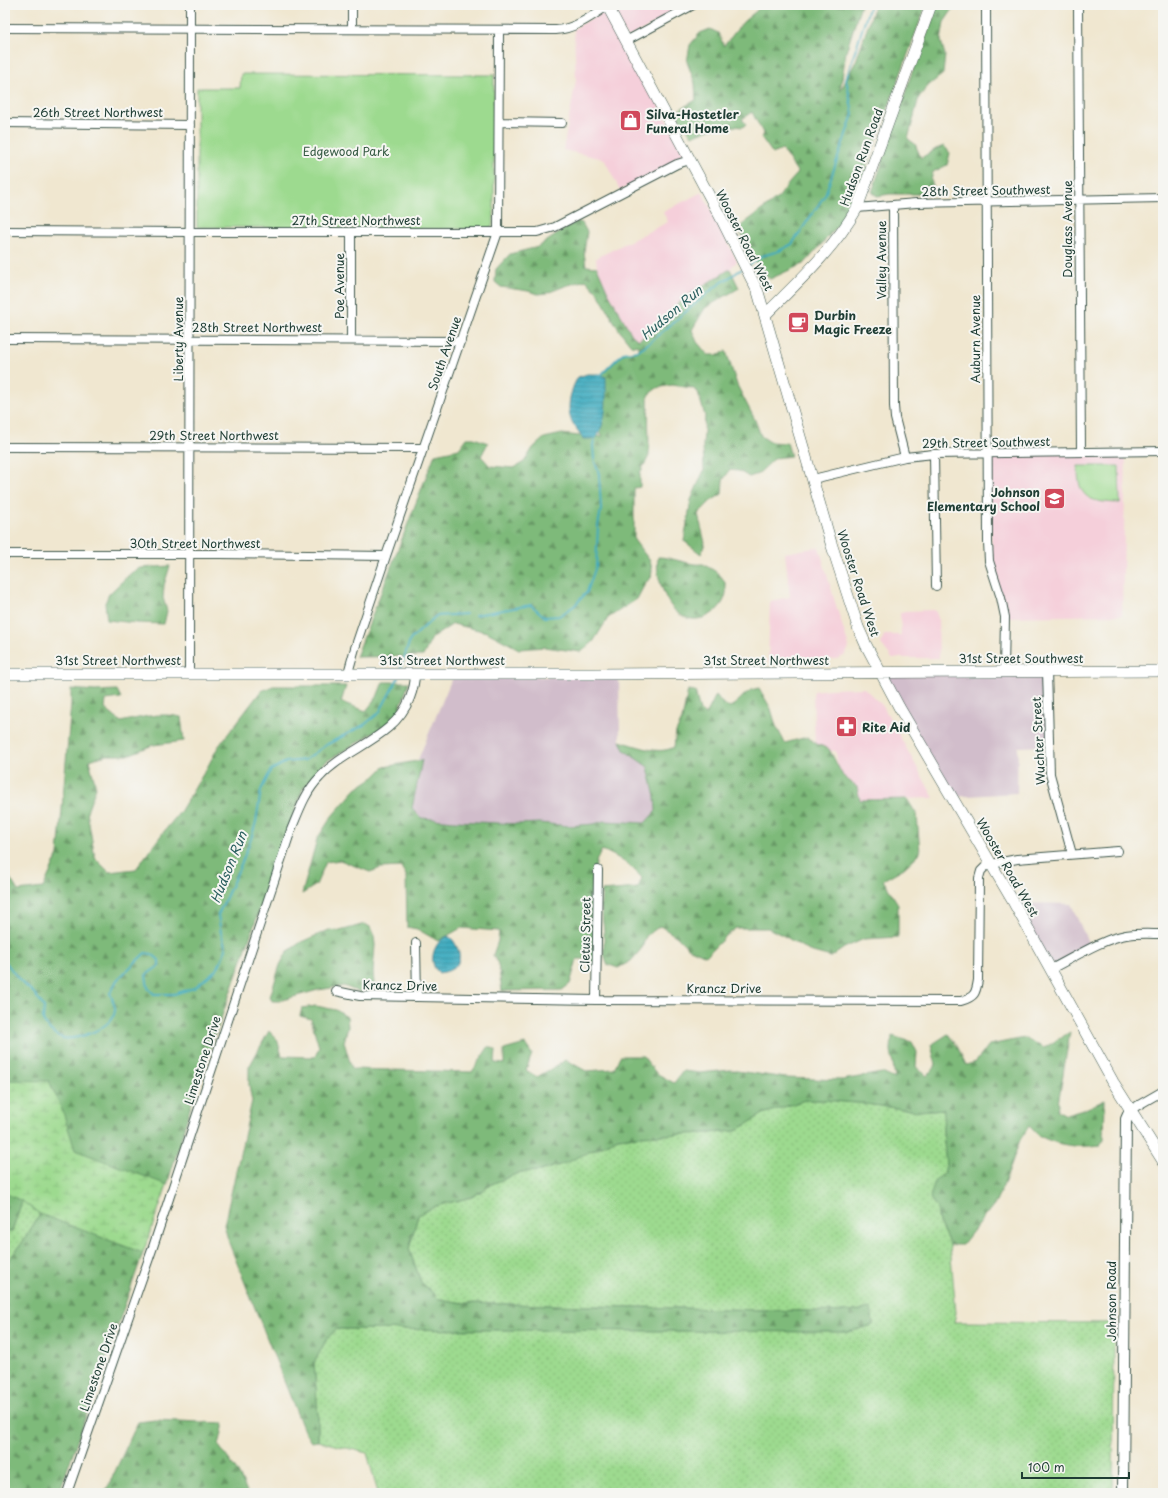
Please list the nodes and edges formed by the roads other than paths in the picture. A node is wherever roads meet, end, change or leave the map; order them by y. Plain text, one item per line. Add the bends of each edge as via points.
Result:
1 (190, 5) edge
2 (352, 5) edge
3 (693, 5) edge
4 (931, 5) edge
5 (986, 5) edge
6 (1078, 5) edge
7 (607, 6) edge
8 (5, 28) edge
9 (190, 28) junction
10 (352, 28) junction
11 (499, 30) junction
12 (626, 41) junction
13 (499, 122) junction
14 (562, 122) dead end
15 (5, 123) edge
16 (190, 125) junction
17 (690, 160) junction
18 (1163, 198) edge
19 (1079, 200) junction
20 (987, 202) junction
21 (893, 205) junction
22 (857, 208) junction
23 (5, 231) edge
24 (190, 232) junction
25 (351, 232) junction
26 (498, 232) junction
27 (766, 314) junction
28 (5, 339) edge
29 (190, 339) junction
30 (351, 340) junction
31 (461, 340) junction
32 (5, 446) edge
33 (190, 447) junction
34 (424, 448) junction
35 (1163, 451) edge
36 (1081, 452) junction
37 (988, 453) junction
38 (934, 454) junction
39 (906, 457) junction
40 (813, 479) junction
41 (5, 554) edge
42 (190, 554) junction
43 (386, 556) junction
44 (936, 586) dead end
45 (1004, 671) junction
46 (1047, 671) junction
47 (1163, 671) edge
48 (880, 672) junction
49 (189, 673) junction
50 (348, 673) junction
51 (5, 674) edge
52 (415, 674) junction
53 (1118, 851) dead end
54 (1072, 854) junction
55 (992, 864) junction
56 (598, 870) dead end
57 (1163, 934) edge
58 (416, 943) dead end
59 (1051, 970) junction
60 (336, 992) dead end
61 (417, 997) junction
62 (596, 1000) junction
63 (1163, 1091) edge
64 (1130, 1110) junction
65 (1163, 1161) edge
66 (67, 1493) edge
67 (1123, 1493) edge

1 - 9 street, Liberty Avenue
2 - 10 street
3 - 12 street
4 - 22 main road, Hudson Run Road
5 - 20 street, Auburn Avenue
6 - 19 street, Douglass Avenue
7 - 11 street via 566,28
7 - 12 main road, Wooster Road West
8 - 9 street
9 - 10 street
9 - 16 street, Liberty Avenue
10 - 11 street
11 - 13 street, South Avenue
12 - 17 main road, Wooster Road West
13 - 14 street
13 - 26 street, South Avenue
15 - 16 street, 26th Street Northwest
16 - 24 street, Liberty Avenue
17 - 26 street, 27th Street Northwest via 555,227 537,232
17 - 27 main road, Wooster Road West via 752,278
18 - 19 street, 28th Street Southwest
19 - 20 street, 28th Street Southwest
19 - 36 street, Douglass Avenue
20 - 21 street, 28th Street Southwest
20 - 37 street, Auburn Avenue
21 - 22 street, 28th Street Southwest
21 - 39 street, Valley Avenue via 894,406
22 - 27 main road, Hudson Run Road via 829,249
23 - 24 street, 27th Street Northwest
24 - 25 street, 27th Street Northwest
24 - 29 street, Liberty Avenue
25 - 26 street, 27th Street Northwest
25 - 30 street, Poe Avenue
26 - 31 street, South Avenue
27 - 40 main road, Wooster Road West
28 - 29 street, 28th Street Northwest
29 - 30 street, 28th Street Northwest
29 - 33 street, Liberty Avenue
30 - 31 street, 28th Street Northwest
31 - 34 street, South Avenue
32 - 33 street, 29th Street Northwest
33 - 34 street, 29th Street Northwest
33 - 42 street, Liberty Avenue
34 - 43 street, South Avenue
35 - 36 street, 29th Street Southwest
36 - 37 street, 29th Street Southwest
37 - 38 street, 29th Street Southwest
37 - 45 street, Auburn Avenue via 988,555 1005,617
38 - 39 street, 29th Street Southwest
38 - 44 street
39 - 40 street, 29th Street Southwest
40 - 48 main road, Wooster Road West via 858,627
41 - 42 street, 30th Street Northwest
42 - 43 street, 30th Street Northwest
42 - 49 street, Liberty Avenue
43 - 50 street, South Avenue
45 - 46 main road, 31st Street Southwest
45 - 48 main road, 31st Street Southwest
46 - 47 main road, 31st Street Southwest
46 - 54 street, Wuchter Street via 1050,774
48 - 52 main road, 31st Street Northwest
48 - 55 main road, Wooster Road West
49 - 50 main road, 31st Street Northwest
49 - 51 main road, 31st Street Northwest
50 - 52 main road, 31st Street Northwest
52 - 66 street, Limestone Drive via 410,698 398,720 386,731 329,768 303,799
53 - 54 street
54 - 55 street via 1023,858
55 - 59 main road, Wooster Road West
55 - 62 street, Krancz Drive via 985,867 979,878 978,980 975,993 967,999
56 - 62 street, Cletus Street
57 - 59 street via 1120,936
58 - 61 street
59 - 64 main road, Wooster Road West
60 - 61 street, Krancz Drive via 360,996
61 - 62 street, Krancz Drive
63 - 64 street
64 - 65 main road, Wooster Road West
64 - 67 street, Johnson Road via 1126,1120

